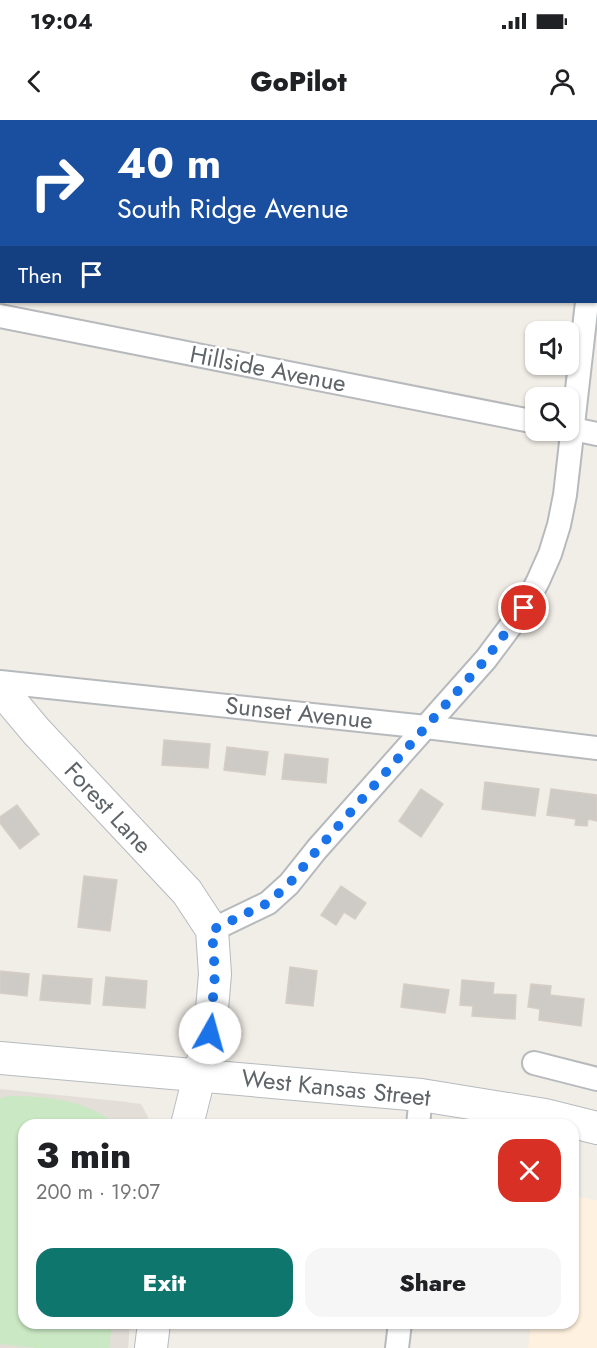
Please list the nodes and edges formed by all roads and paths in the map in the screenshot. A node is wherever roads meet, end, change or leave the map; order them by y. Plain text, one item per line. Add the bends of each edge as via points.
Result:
1 (586, 303) edge
2 (0, 316) edge
3 (575, 387) edge
4 (525, 420) edge
5 (579, 431) edge
6 (597, 434) edge
7 (569, 441) edge
8 (0, 682) edge
9 (0, 688) edge
10 (426, 727) junction
11 (597, 748) edge
12 (212, 930) junction
13 (0, 1058) edge
14 (534, 1063) dead end
15 (199, 1075) junction
16 (597, 1079) edge
17 (419, 1110) edge
18 (188, 1119) edge
19 (561, 1119) edge
20 (579, 1124) edge
21 (597, 1128) edge
22 (153, 1329) edge
23 (399, 1329) edge
24 (151, 1348) edge
25 (397, 1348) edge

1 - 3 street
2 - 4 street, Hillside Avenue
5 - 6 street
7 - 10 street via 559,525 538,581 524,608 486,659
8 - 10 street, Sunset Avenue
9 - 12 main road, Forest Lane via 187,892
10 - 11 street, Sunset Avenue
10 - 12 street via 289,884 268,903
12 - 15 main road via 214,999
13 - 15 main road, West Kansas Street
14 - 16 street
15 - 17 main road, West Kansas Street
15 - 18 main road
17 - 19 main road, West Kansas Street
20 - 21 main road, West Kansas Street
22 - 24 main road
23 - 25 street

